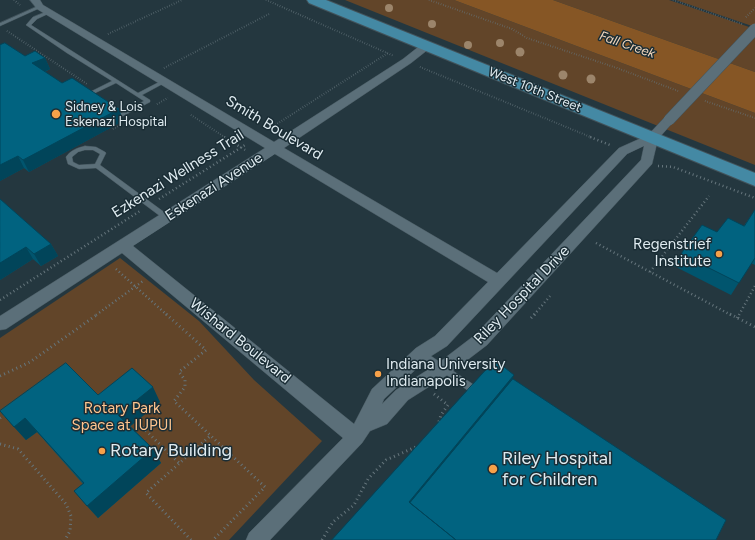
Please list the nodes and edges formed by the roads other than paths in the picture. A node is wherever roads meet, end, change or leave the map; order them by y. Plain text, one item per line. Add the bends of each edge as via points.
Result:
1 (314, 0) edge
2 (42, 7) edge
3 (1, 27) edge
4 (751, 27) edge
5 (426, 46) junction
6 (116, 81) junction
7 (165, 81) junction
8 (138, 95) junction
9 (96, 99) edge
10 (109, 107) edge
11 (652, 138) junction
12 (274, 148) junction
13 (97, 166) junction
14 (755, 180) edge
15 (166, 217) junction
16 (123, 245) junction
17 (499, 281) junction
18 (0, 324) edge
19 (422, 354) junction
20 (443, 369) junction
21 (477, 392) edge
22 (360, 431) junction
23 (256, 540) edge

1 - 5 main road, West 10th Street
2 - 3 lane
2 - 6 lane via 28,25
2 - 7 street, Smith Boulevard
4 - 11 street, Riley Hospital Drive, bridge
5 - 11 main road, West 10th Street
5 - 12 street, Eskenazi Avenue
6 - 8 lane
6 - 9 lane via 90,94
7 - 8 lane
7 - 12 street, Smith Boulevard
8 - 10 lane via 148,101 121,115
11 - 14 main road, West 10th Street
11 - 17 street, Riley Hospital Drive via 623,151
11 - 20 street, Riley Hospital Drive via 647,161 481,340
12 - 15 street, Eskenazi Avenue
12 - 17 street, Smith Boulevard
13 - 13 lane via 103,153 94,148 79,149 69,157 73,166
13 - 15 lane
15 - 16 street, Eskenazi Avenue
16 - 18 street, Eskenazi Avenue
16 - 22 street, Wishard Boulevard
17 - 19 street, Riley Hospital Drive via 441,341
19 - 20 lane
19 - 22 street, Riley Hospital Drive via 378,394
20 - 21 lane
20 - 22 street, Riley Hospital Drive via 402,395 381,418
22 - 23 street, Riley Hospital Drive

